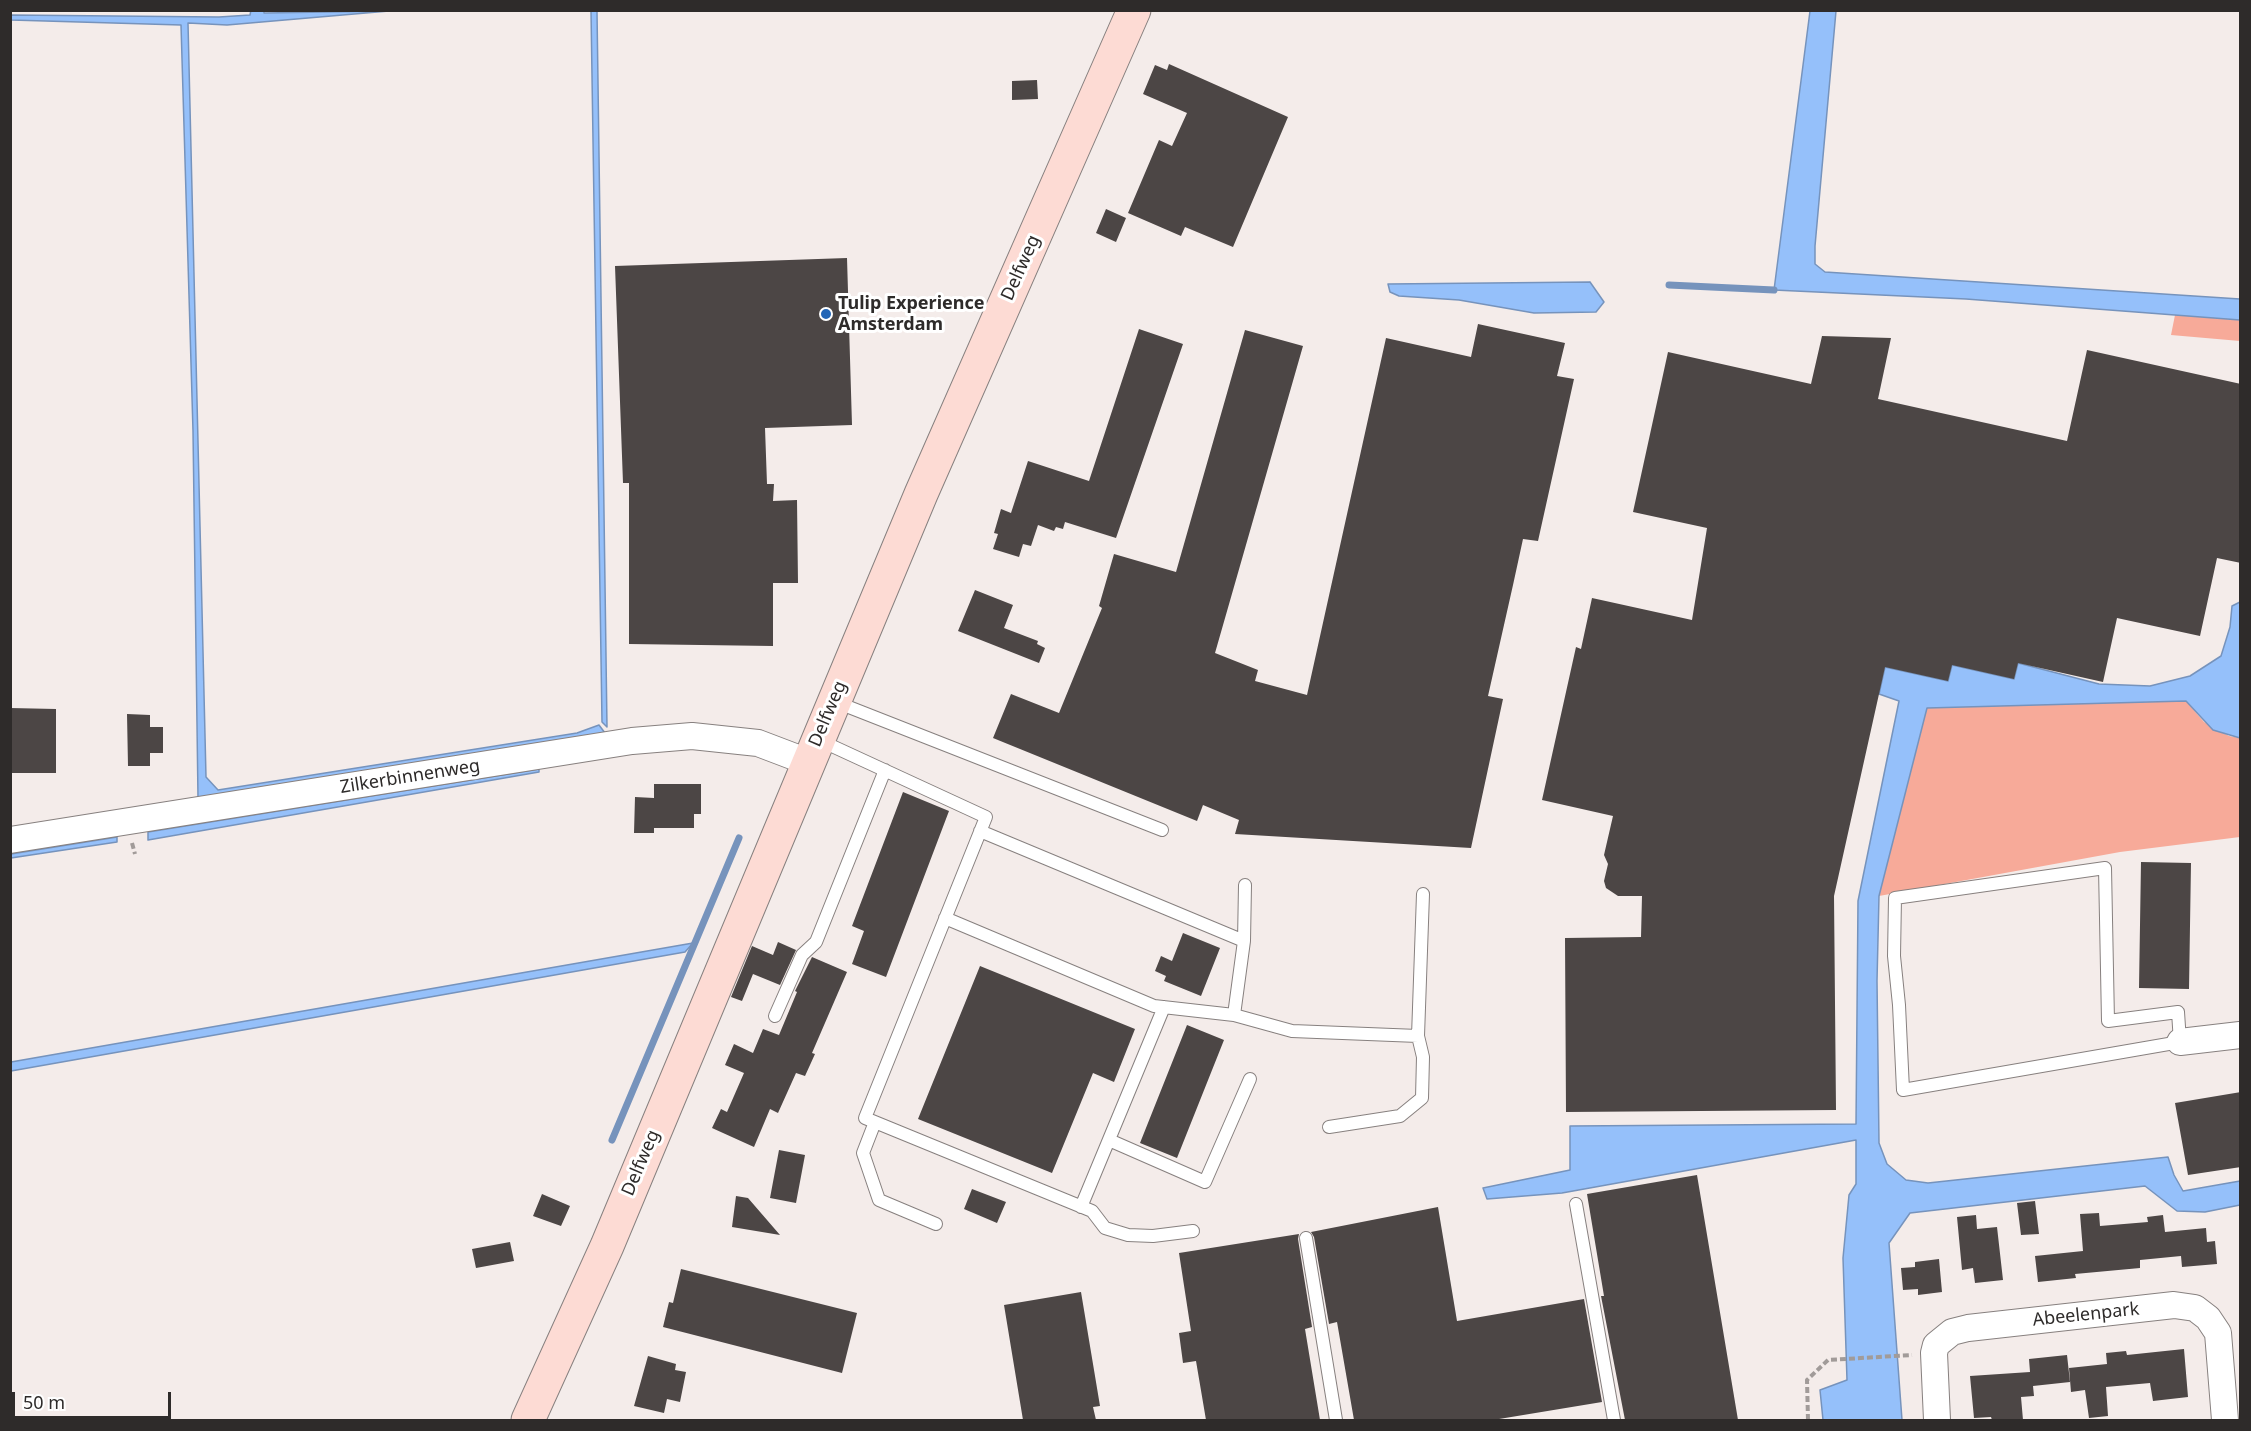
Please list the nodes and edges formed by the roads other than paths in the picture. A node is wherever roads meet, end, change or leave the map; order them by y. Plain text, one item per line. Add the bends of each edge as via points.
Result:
1 (1134, 10) edge
2 (834, 701) junction
3 (813, 750) junction
4 (885, 770) junction
5 (1162, 830) dead end
6 (980, 831) junction
7 (10, 840) edge
8 (1245, 885) dead end
9 (1423, 894) dead end
10 (945, 918) junction
11 (1244, 941) junction
12 (1164, 1007) junction
13 (1234, 1015) junction
14 (775, 1016) dead end
15 (2241, 1035) edge
16 (1418, 1036) junction
17 (2180, 1042) junction
18 (1250, 1079) dead end
19 (875, 1122) junction
20 (1329, 1127) dead end
21 (1109, 1140) junction
22 (1576, 1204) dead end
23 (1081, 1207) junction
24 (936, 1224) dead end
25 (1193, 1231) dead end
26 (1306, 1238) dead end
27 (528, 1420) edge
28 (1336, 1420) edge
29 (1614, 1420) edge
30 (1936, 1420) edge
31 (2225, 1420) edge

1 - 2 main road, Delfweg
2 - 3 main road, Delfweg
2 - 5 lane
3 - 4 lane
3 - 7 street, Zilkerbinnenweg via 692,736 632,741
3 - 27 main road, Delfweg via 606,1246
4 - 6 lane via 986,817
4 - 14 lane via 816,942 802,955
6 - 10 lane
6 - 11 lane
8 - 11 lane
9 - 16 lane
10 - 12 lane
10 - 19 lane via 865,1118
11 - 13 lane
12 - 13 lane
12 - 21 lane
13 - 16 lane via 1292,1031
15 - 17 street
16 - 20 lane via 1424,1058 1422,1098 1400,1116
17 - 17 lane via 1903,1090 1894,956 1895,898 2105,868 2108,1021 2178,1012
18 - 21 lane via 1206,1182
19 - 23 lane
19 - 24 lane via 863,1153 879,1200
21 - 23 lane
22 - 29 lane
23 - 25 lane via 1092,1211 1105,1228 1128,1235
26 - 28 lane
30 - 31 street, Abeelenpark via 1934,1353 1936,1345 1952,1332 2174,1305 2195,1308 2218,1333

